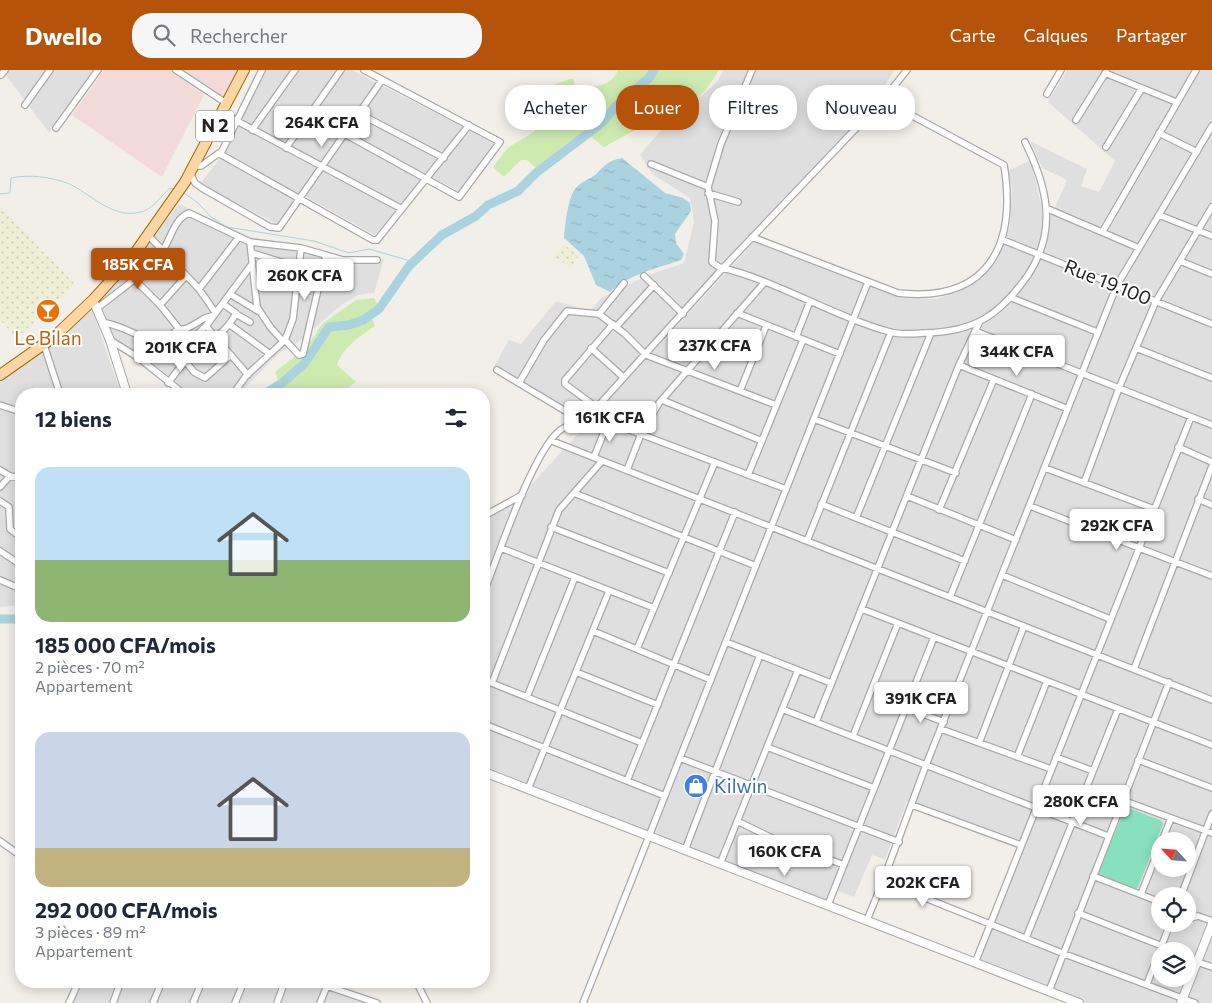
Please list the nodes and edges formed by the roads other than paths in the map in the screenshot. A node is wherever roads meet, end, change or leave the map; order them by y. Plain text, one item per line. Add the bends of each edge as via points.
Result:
1 (50, 70) edge
2 (98, 70) edge
3 (176, 70) edge
4 (244, 70) edge
5 (262, 70) edge
6 (295, 70) edge
7 (341, 70) edge
8 (364, 70) edge
9 (752, 70) edge
10 (907, 70) edge
11 (1061, 70) edge
12 (1196, 70) edge
13 (1106, 72) edge
14 (382, 80) junction
15 (895, 85) edge
16 (1142, 88) junction
17 (1047, 94) dead end
18 (1176, 102) junction
19 (226, 103) junction
20 (25, 105) dead end
21 (222, 113) junction
22 (360, 114) junction
23 (915, 116) edge
24 (1076, 120) dead end
25 (237, 122) junction
26 (469, 125) junction
27 (1212, 126) edge
28 (56, 128) dead end
29 (252, 130) junction
30 (854, 130) edge
31 (1159, 133) junction
32 (345, 134) junction
33 (1025, 142) dead end
34 (1106, 147) dead end
35 (286, 148) junction
36 (1197, 152) junction
37 (220, 154) junction
38 (444, 158) junction
39 (198, 159) junction
40 (651, 164) dead end
41 (322, 167) junction
42 (188, 177) junction
43 (427, 179) junction
44 (708, 190) junction
45 (300, 198) junction
46 (738, 202) dead end
47 (1212, 207) edge
48 (402, 209) junction
49 (1048, 209) junction
50 (1159, 215) junction
51 (1103, 231) junction
52 (1198, 231) junction
53 (149, 236) junction
54 (1212, 236) edge
55 (239, 237) junction
56 (752, 237) junction
57 (1003, 240) junction
58 (250, 242) junction
59 (301, 248) junction
60 (1139, 248) junction
61 (162, 251) junction
62 (252, 253) junction
63 (1039, 254) junction
64 (326, 255) junction
65 (377, 260) dead end
66 (1180, 261) junction
67 (252, 264) junction
68 (297, 267) junction
69 (723, 268) junction
70 (1212, 274) edge
71 (186, 276) junction
72 (299, 276) junction
73 (644, 276) dead end
74 (135, 280) junction
75 (319, 282) junction
76 (868, 282) junction
77 (624, 283) dead end
78 (764, 283) junction
79 (654, 285) junction
80 (1117, 285) junction
81 (199, 289) junction
82 (230, 294) junction
83 (1012, 298) junction
84 (810, 301) junction
85 (1156, 301) junction
86 (223, 304) junction
87 (94, 305) junction
88 (160, 305) junction
89 (258, 312) junction
90 (737, 313) junction
91 (214, 314) junction
92 (236, 314) junction
93 (599, 314) junction
94 (683, 314) junction
95 (854, 318) junction
96 (102, 322) junction
97 (250, 322) dead end
98 (978, 323) junction
99 (229, 324) junction
100 (1212, 324) edge
101 (614, 325) junction
102 (206, 326) junction
103 (766, 326) junction
104 (180, 330) junction
105 (975, 331) junction
106 (892, 332) junction
107 (1097, 332) junction
108 (931, 333) junction
109 (216, 337) junction
110 (796, 337) junction
111 (110, 340) junction
112 (284, 340) junction
113 (803, 340) junction
114 (44, 345) junction
115 (591, 348) junction
116 (1136, 348) junction
117 (270, 354) junction
118 (840, 354) junction
119 (231, 355) junction
120 (646, 355) junction
121 (185, 362) junction
122 (959, 365) junction
123 (497, 370) dead end
124 (687, 372) junction
125 (248, 374) junction
126 (1081, 374) junction
127 (0, 375) edge
128 (623, 377) junction
129 (1212, 378) edge
130 (994, 379) junction
131 (168, 383) junction
132 (519, 383) junction
133 (58, 388) edge
134 (125, 388) edge
135 (175, 388) edge
136 (238, 388) edge
137 (1119, 388) junction
138 (740, 391) junction
139 (1032, 394) junction
140 (662, 400) junction
141 (0, 405) edge
142 (776, 405) junction
143 (596, 407) junction
144 (1068, 409) junction
145 (15, 410) edge
146 (590, 414) junction
147 (1191, 417) junction
148 (814, 419) junction
149 (582, 421) junction
150 (608, 422) junction
151 (1212, 425) edge
152 (850, 432) junction
153 (641, 434) junction
154 (552, 441) junction
155 (762, 441) junction
156 (885, 447) junction
157 (1178, 447) junction
158 (594, 457) junction
159 (602, 461) junction
160 (922, 461) junction
161 (714, 462) junction
162 (1212, 464) edge
163 (1045, 468) junction
164 (0, 470) edge
165 (627, 470) junction
166 (956, 473) junction
167 (748, 475) junction
168 (10, 476) junction
169 (15, 477) edge
170 (1084, 483) junction
171 (0, 487) edge
172 (786, 489) junction
173 (574, 493) junction
174 (522, 495) junction
175 (907, 496) junction
176 (699, 499) junction
177 (1198, 499) junction
178 (0, 501) edge
179 (821, 504) junction
180 (1212, 505) edge
181 (1030, 506) junction
182 (1154, 509) junction
183 (939, 510) junction
184 (735, 512) junction
185 (490, 513) edge
186 (856, 518) junction
187 (979, 526) junction
188 (552, 527) junction
189 (771, 527) junction
190 (15, 533) edge
191 (892, 533) junction
192 (683, 537) junction
193 (1016, 540) junction
194 (806, 541) junction
195 (502, 548) junction
196 (1138, 548) junction
197 (0, 551) edge
198 (721, 551) junction
199 (15, 561) edge
200 (1175, 561) junction
201 (965, 562) junction
202 (538, 563) junction
203 (756, 566) junction
204 (877, 568) junction
205 (668, 574) junction
206 (1002, 575) junction
207 (1212, 576) edge
208 (490, 577) edge
209 (574, 577) junction
210 (0, 580) edge
211 (15, 586) edge
212 (609, 591) junction
213 (950, 597) junction
214 (654, 608) junction
215 (862, 609) junction
216 (987, 612) junction
217 (1110, 619) junction
218 (898, 623) junction
219 (1024, 626) junction
220 (593, 631) junction
221 (934, 637) junction
222 (726, 642) junction
223 (637, 649) junction
224 (972, 652) junction
225 (1096, 654) junction
226 (760, 655) junction
227 (674, 664) junction
228 (1009, 666) junction
229 (1134, 669) junction
230 (798, 670) junction
231 (576, 672) junction
232 (711, 680) junction
233 (1047, 681) junction
234 (1169, 682) junction
235 (492, 683) joint
236 (831, 683) junction
237 (1081, 694) junction
238 (527, 697) junction
239 (1212, 700) edge
240 (658, 705) junction
241 (906, 708) junction
242 (782, 709) junction
243 (1118, 709) junction
244 (560, 710) junction
245 (816, 722) junction
246 (944, 722) junction
247 (1153, 722) junction
248 (490, 726) edge
249 (941, 729) junction
250 (853, 736) junction
251 (642, 743) junction
252 (979, 743) junction
253 (1212, 746) edge
254 (767, 747) junction
255 (545, 748) junction
256 (889, 751) junction
257 (1017, 757) junction
258 (1056, 757) junction
259 (680, 758) junction
260 (1138, 760) junction
261 (926, 765) junction
262 (1051, 769) junction
263 (1093, 771) junction
264 (715, 772) junction
265 (490, 774) edge
266 (627, 781) junction
267 (752, 786) junction
268 (874, 788) junction
269 (1212, 788) edge
270 (528, 789) junction
271 (665, 796) junction
272 (1122, 800) junction
273 (912, 805) junction
274 (1035, 809) junction
275 (1212, 814) edge
276 (1172, 818) junction
277 (737, 821) junction
278 (1072, 822) junction
279 (859, 827) junction
280 (1205, 830) junction
281 (1166, 832) edge
282 (1212, 833) edge
283 (649, 836) junction
284 (1108, 836) junction
285 (0, 841) edge
286 (898, 842) junction
287 (1021, 845) junction
288 (685, 850) junction
289 (15, 852) edge
290 (720, 864) junction
291 (844, 865) junction
292 (1151, 869) edge
293 (1092, 876) junction
294 (883, 881) junction
295 (1184, 887) edge
296 (1141, 894) junction
297 (1151, 898) edge
298 (828, 905) junction
299 (1078, 913) junction
300 (1196, 917) edge
301 (867, 920) junction
302 (1212, 922) edge
303 (990, 923) junction
304 (1026, 938) junction
305 (1152, 942) edge
306 (1062, 954) junction
307 (975, 962) junction
308 (1197, 962) junction
309 (1212, 967) edge
310 (1151, 972) edge
311 (1146, 984) junction
312 (76, 988) edge
313 (118, 988) edge
314 (159, 988) edge
315 (199, 988) edge
316 (241, 988) edge
317 (282, 988) edge
318 (326, 988) edge
319 (337, 988) edge
320 (420, 988) edge
321 (1049, 991) junction
322 (367, 1001) edge
323 (1182, 1001) edge
324 (69, 1003) edge
325 (113, 1003) edge
326 (154, 1003) edge
327 (194, 1003) edge
328 (236, 1003) edge
329 (277, 1003) edge
330 (320, 1003) edge
331 (376, 1003) edge
332 (427, 1003) edge
333 (583, 1003) edge
334 (1079, 1003) edge
335 (1195, 1003) edge

1 - 20 street
2 - 28 street
3 - 19 street
4 - 19 main road, N 2
5 - 25 street
6 - 29 street
7 - 35 street
8 - 14 street
9 - 44 street via 721,144
10 - 15 street
11 - 17 street
12 - 18 street
13 - 16 street
13 - 24 street
14 - 22 street
14 - 26 street
16 - 18 street
16 - 34 street
18 - 31 street
19 - 21 main road, N 2
21 - 25 street
21 - 39 main road, N 2
22 - 32 street
22 - 38 street
23 - 57 street via 1004,165 1008,213
25 - 29 street
25 - 37 street
26 - 38 street
26 - 43 street via 500,142 463,196 457,197
27 - 36 street
29 - 35 street
30 - 56 street
31 - 36 street
31 - 51 street
32 - 41 street
32 - 43 street
33 - 49 street via 1038,169
35 - 41 street
36 - 50 street
37 - 39 street via 201,166 197,166
37 - 45 street
38 - 43 street
39 - 42 main road, N 2
40 - 44 street
41 - 45 street
41 - 48 street
42 - 45 street via 270,227 279,228
42 - 53 main road, N 2
43 - 48 street
44 - 46 street
44 - 69 street via 714,221 712,262
45 - 48 street via 373,240 377,240
47 - 52 street
49 - 51 street
49 - 63 street
50 - 52 street
50 - 60 street
51 - 60 street
52 - 54 street
52 - 66 street
53 - 61 street
53 - 87 main road, N 2
55 - 58 street
55 - 61 street via 189,213 177,222
55 - 81 street
56 - 69 street
56 - 76 street
57 - 63 street, Rue 19.100
57 - 76 street via 983,270 962,286 942,294 898,293
58 - 59 street
58 - 62 street
59 - 64 street
59 - 68 street
60 - 80 street
61 - 71 street
61 - 74 street
62 - 67 street
62 - 68 street
63 - 80 street, Rue 19.100
63 - 83 street
64 - 65 street via 343,260
64 - 75 street
66 - 70 street
66 - 85 street
67 - 82 street
67 - 89 street
68 - 72 street
69 - 78 street
69 - 94 street
71 - 81 street
71 - 88 street
72 - 75 street
72 - 112 street via 293,319
73 - 79 street
74 - 87 street
74 - 88 street
75 - 112 street via 303,354 299,355
76 - 95 street
77 - 93 street
78 - 84 street
78 - 90 street
79 - 94 street
79 - 101 street
80 - 85 street, Rue 19.100
80 - 107 street
81 - 91 street
82 - 86 street
82 - 89 street
83 - 98 street
83 - 107 street
84 - 95 street
84 - 110 street
85 - 100 street, Rue 19.100
85 - 116 street
86 - 91 street
86 - 92 street
87 - 96 street
87 - 114 main road, N 2
88 - 104 street
89 - 112 street
90 - 103 street
90 - 124 street
91 - 102 street
91 - 104 street
92 - 97 street
92 - 99 street
93 - 101 street
93 - 132 street via 567,311 544,340
94 - 120 street
95 - 106 street
95 - 118 street
96 - 104 street via 124,327 156,344
96 - 111 street
98 - 105 street
98 - 108 street
99 - 109 street
99 - 117 street
101 - 115 street
101 - 120 street
102 - 109 street
102 - 121 street via 178,350
103 - 110 street
103 - 138 street
105 - 122 street
105 - 126 street
106 - 108 street
106 - 152 street
107 - 126 street
108 - 156 street
109 - 119 street
109 - 121 street
110 - 113 street
111 - 131 street via 139,358
111 - 134 street
112 - 117 street
113 - 118 street
113 - 142 street
114 - 127 main road, N 2
114 - 133 street
115 - 128 street
115 - 143 street via 564,382
116 - 129 street
116 - 137 street
117 - 125 street
118 - 148 street
119 - 121 street via 206,378 196,375
119 - 125 street
120 - 124 street
120 - 128 street
121 - 131 street
122 - 130 street
122 - 160 street
123 - 132 street
124 - 138 street
124 - 140 street
125 - 136 street
126 - 137 street
126 - 144 street
128 - 143 street
130 - 139 street
130 - 166 street
131 - 135 street
132 - 149 street
137 - 147 street
137 - 170 street
138 - 142 street
139 - 144 street
139 - 187 street
140 - 153 street
140 - 155 street
141 - 145 street
142 - 155 street
143 - 146 street
144 - 163 street
146 - 149 street
146 - 150 street
147 - 151 street
147 - 157 street
148 - 152 street
148 - 172 street
149 - 154 street via 560,431
150 - 153 street
150 - 158 street
152 - 156 street
152 - 179 street
153 - 161 street
153 - 165 street
154 - 158 street
154 - 174 street
155 - 167 street
156 - 160 street
156 - 186 street
157 - 162 street
157 - 182 street
158 - 159 street
159 - 165 street
159 - 173 street
160 - 166 street
160 - 175 street
161 - 167 street
161 - 176 street
162 - 177 street
163 - 170 street
163 - 181 street
164 - 168 street
165 - 176 street
166 - 183 street
167 - 172 street
168 - 169 street
168 - 171 street
170 - 182 street
172 - 189 street
173 - 188 street via 560,510
173 - 192 street
174 - 185 street
174 - 195 street
175 - 183 street
175 - 191 street
176 - 184 street
176 - 192 street
177 - 180 street
177 - 200 street
178 - 190 street via 9,508 10,529
179 - 186 street
179 - 194 street
181 - 193 street
181 - 196 street
182 - 196 street
183 - 187 street
184 - 189 street
184 - 198 street
186 - 191 street
187 - 193 street
187 - 201 street
188 - 202 street
188 - 205 street
189 - 194 street
189 - 203 street
191 - 201 street
191 - 204 street
192 - 198 street
192 - 205 street
193 - 206 street
194 - 204 street
195 - 202 street
195 - 208 street
196 - 200 street
196 - 217 street
197 - 199 street
198 - 203 street
198 - 227 street
200 - 207 street
200 - 229 street
201 - 213 street
202 - 209 street
202 - 235 street
203 - 222 street
204 - 213 street
204 - 215 street
205 - 214 street
206 - 216 street
206 - 217 street
209 - 212 street
209 - 238 street
210 - 211 street
212 - 214 street
212 - 220 street
213 - 216 street
214 - 223 street
215 - 218 street
215 - 236 street
216 - 219 street
216 - 224 street
217 - 225 street
218 - 221 street
218 - 250 street
219 - 225 street
219 - 228 street
220 - 223 street
220 - 231 street
221 - 224 street
221 - 241 street
222 - 226 street
222 - 232 street
223 - 227 street
224 - 228 street
224 - 246 street
225 - 229 street
225 - 237 street
226 - 230 street
226 - 264 street
227 - 232 street
227 - 240 street
228 - 233 street
228 - 252 street
229 - 234 street
230 - 236 street
230 - 242 street
231 - 240 street
231 - 244 street
232 - 259 street
233 - 237 street
233 - 257 street
234 - 239 street
234 - 247 street
235 - 238 street
236 - 245 street
237 - 243 street
237 - 258 street
238 - 244 street
240 - 251 street
241 - 246 street
241 - 256 street
242 - 245 street
242 - 254 street
243 - 247 street
243 - 263 street
244 - 251 street
244 - 255 street
245 - 250 street
246 - 249 street
247 - 253 street
247 - 260 street
248 - 255 street
249 - 252 street
249 - 261 street
250 - 256 street
251 - 266 street
252 - 257 street
254 - 267 street
254 - 268 street
255 - 266 street
255 - 270 street
256 - 261 street
256 - 268 street
257 - 262 street
258 - 262 street
258 - 263 street
259 - 264 street
259 - 271 street
260 - 269 street
260 - 272 street
261 - 273 street
261 - 274 street
262 - 274 street
263 - 278 street
264 - 267 street
264 - 288 street
265 - 270 street
266 - 271 street
267 - 277 street
267 - 279 street
268 - 279 street
270 - 283 street
271 - 283 street
272 - 276 street
272 - 284 street
273 - 286 street
273 - 287 street
274 - 278 street
274 - 287 street
275 - 280 street
276 - 280 street
276 - 281 street
277 - 290 street
277 - 291 street via 774,839
278 - 284 street
278 - 304 street
279 - 286 street
279 - 291 street
280 - 282 street
280 - 295 street
283 - 288 street
283 - 333 street
284 - 293 street
285 - 289 street
286 - 294 street
287 - 303 street
288 - 290 street
290 - 298 street
291 - 298 street
292 - 296 street
293 - 296 street
293 - 299 street
294 - 301 street
294 - 303 street
296 - 297 street
298 - 301 street
299 - 305 street
299 - 306 street
300 - 302 street
301 - 307 street
302 - 308 street
303 - 304 street
303 - 307 street
304 - 306 street
306 - 311 street
306 - 321 street
307 - 321 street
308 - 309 street
308 - 323 street
310 - 311 street
311 - 323 street
312 - 324 street
313 - 325 street
314 - 326 street
315 - 327 street
316 - 328 street
317 - 329 street
318 - 330 street
319 - 322 street
320 - 332 street
321 - 334 street
322 - 331 street
323 - 335 street

